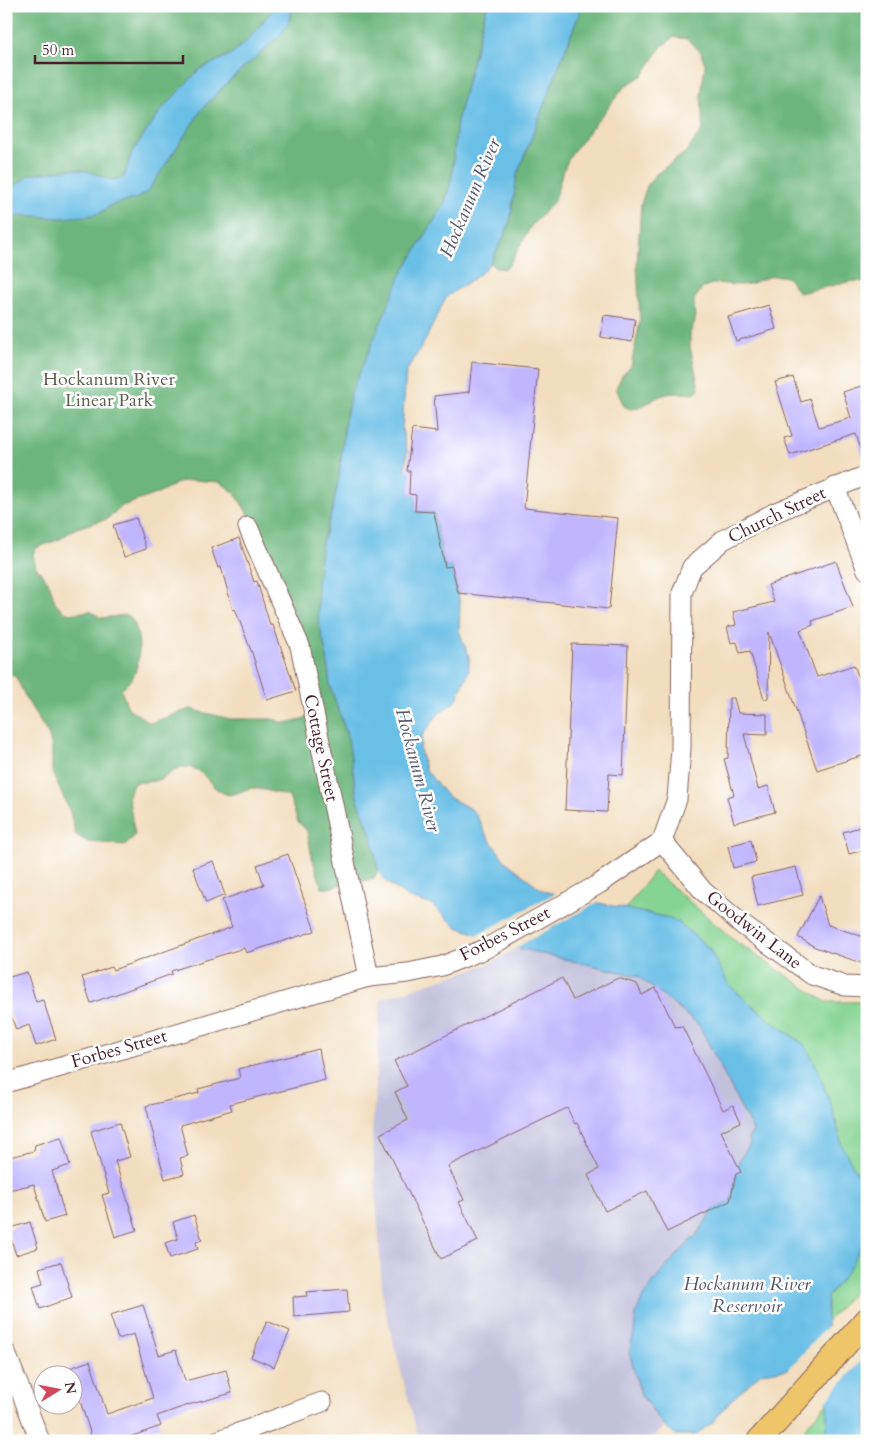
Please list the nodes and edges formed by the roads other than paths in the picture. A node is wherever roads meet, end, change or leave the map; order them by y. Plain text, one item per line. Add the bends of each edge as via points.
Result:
1 (867, 475) edge
2 (835, 487) junction
3 (248, 527) dead end
4 (867, 570) edge
5 (662, 841) junction
6 (369, 977) junction
7 (867, 986) edge
8 (6, 1083) edge
9 (867, 1320) edge
10 (6, 1353) edge
11 (322, 1402) dead end
12 (40, 1441) edge
13 (218, 1441) edge
14 (759, 1441) edge

1 - 2 street, Church Street
2 - 4 street
2 - 5 street, Church Street via 776,512 723,540 692,567 682,593 677,799
3 - 6 street, Cottage Street via 300,646
5 - 6 street, Forbes Street via 586,891 496,942 442,966
5 - 7 street, Goodwin Lane via 703,891 744,926 812,975 845,986
6 - 8 street, Forbes Street
9 - 14 main road
10 - 12 street
11 - 13 street

